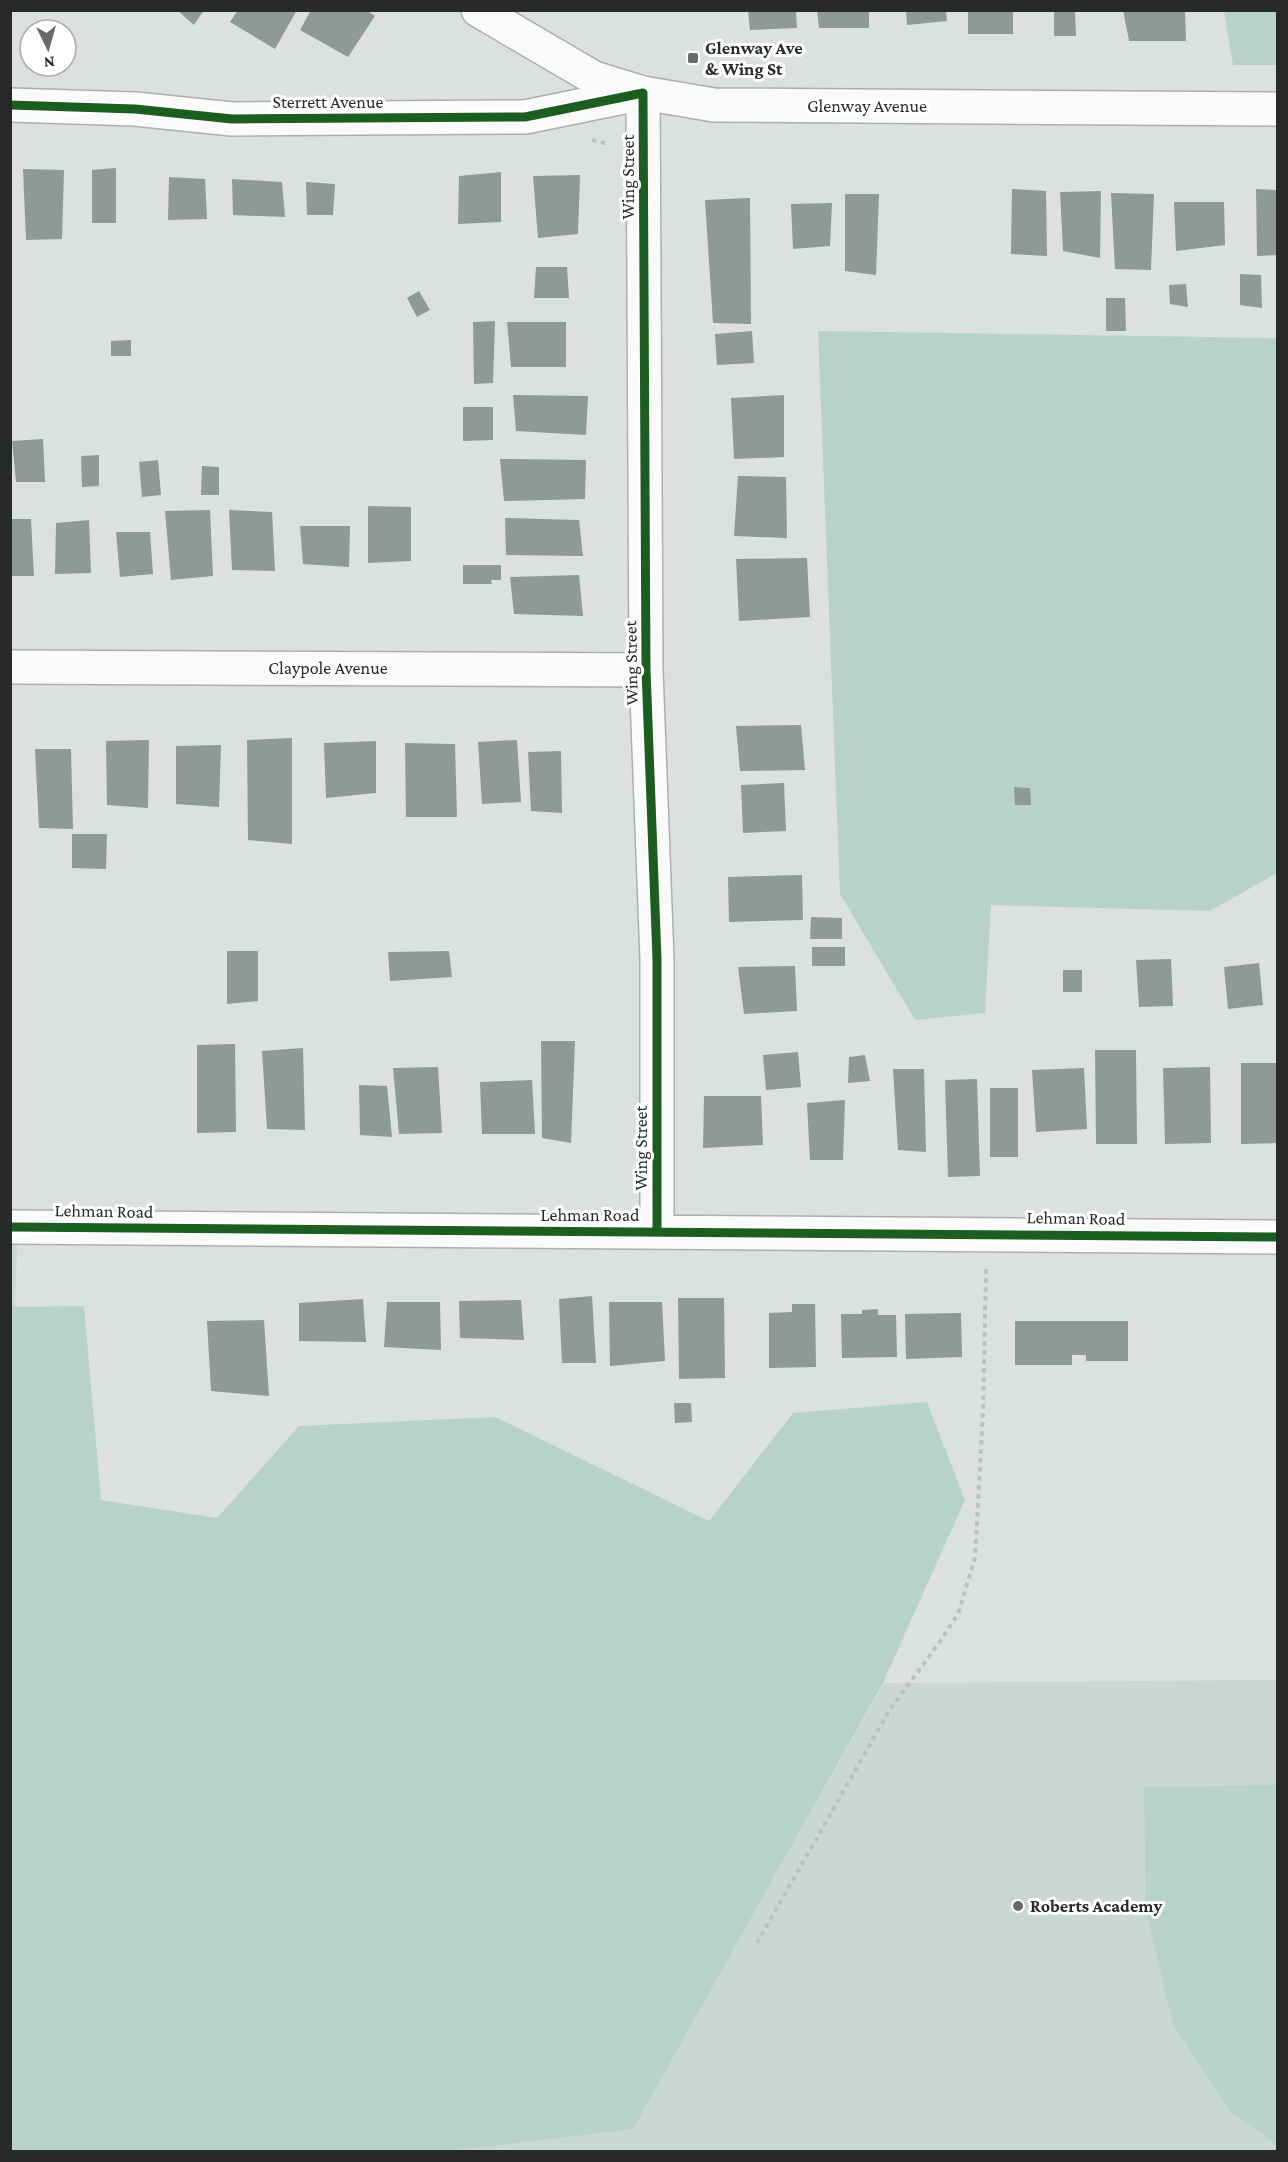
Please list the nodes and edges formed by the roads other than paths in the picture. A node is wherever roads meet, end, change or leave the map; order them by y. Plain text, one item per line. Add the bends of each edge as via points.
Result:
1 (477, 10) edge
2 (643, 93) junction
3 (10, 105) edge
4 (1278, 109) edge
5 (10, 667) edge
6 (646, 670) junction
7 (10, 1227) edge
8 (657, 1232) junction
9 (1278, 1237) edge

1 - 2 street, Glenway Avenue via 594,78
2 - 3 street, Sterrett Avenue via 525,117 232,119 135,109
2 - 4 street, Glenway Avenue via 714,105
2 - 6 street, Wing Street
5 - 6 street, Claypole Avenue
6 - 8 street, Wing Street via 657,959
7 - 8 street, Lehman Road
8 - 9 street, Lehman Road

